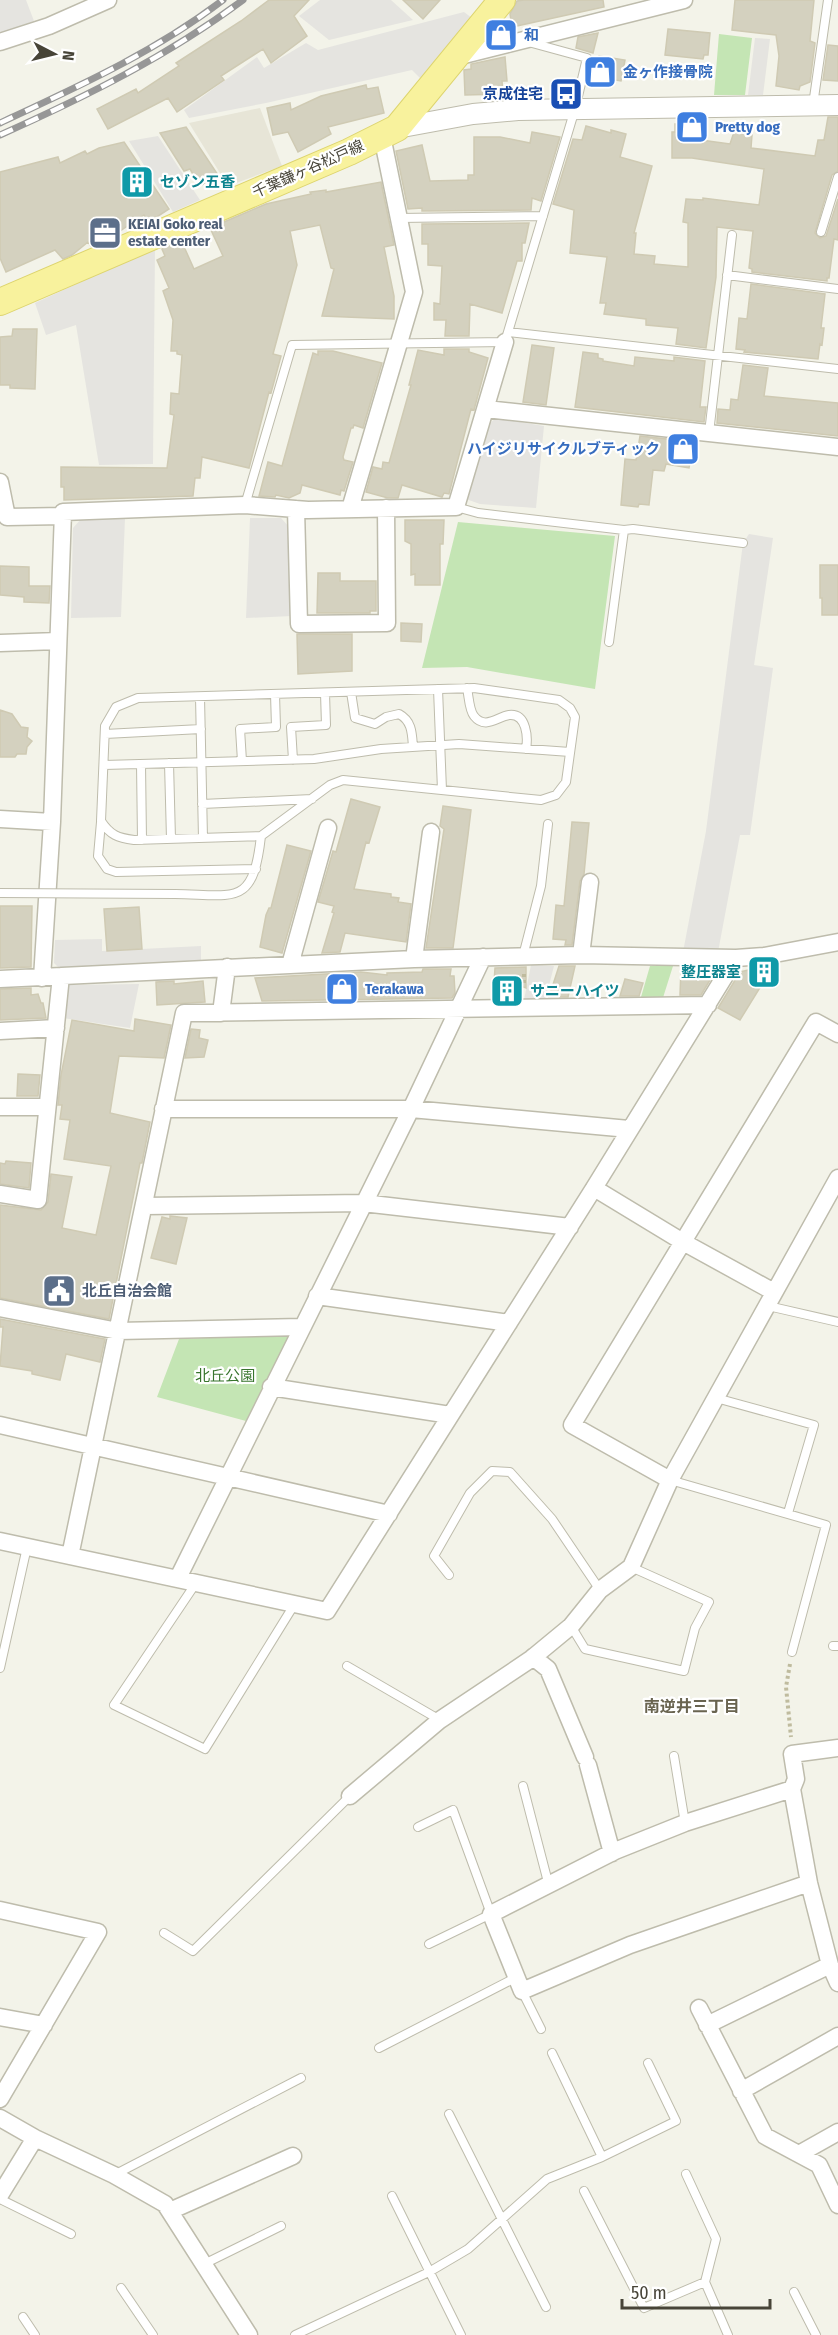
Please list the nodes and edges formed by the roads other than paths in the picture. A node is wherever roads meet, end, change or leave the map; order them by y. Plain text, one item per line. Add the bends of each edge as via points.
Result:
1 (108, 0) edge
2 (502, 0) edge
3 (684, 0) edge
4 (828, 0) edge
5 (525, 41) junction
6 (0, 42) edge
7 (456, 57) junction
8 (813, 105) junction
9 (838, 105) edge
10 (575, 110) junction
11 (390, 132) junction
12 (838, 177) edge
13 (543, 216) junction
14 (399, 218) junction
15 (821, 232) dead end
16 (732, 235) dead end
17 (727, 275) junction
18 (838, 289) edge
19 (0, 302) edge
20 (507, 337) junction
21 (400, 343) junction
22 (718, 356) junction
23 (838, 369) edge
24 (486, 409) junction
25 (709, 433) junction
26 (838, 447) edge
27 (0, 482) edge
28 (245, 505) junction
29 (456, 507) junction
30 (386, 508) junction
31 (296, 509) junction
32 (350, 509) junction
33 (63, 514) junction
34 (624, 530) junction
35 (743, 543) dead end
36 (58, 641) junction
37 (609, 642) dead end
38 (0, 643) edge
39 (467, 688) junction
40 (438, 689) junction
41 (351, 692) junction
42 (325, 693) junction
43 (275, 694) junction
44 (200, 697) junction
45 (201, 729) junction
46 (105, 734) junction
47 (440, 745) junction
48 (412, 747) junction
49 (526, 749) junction
50 (570, 752) junction
51 (293, 760) junction
52 (242, 761) junction
53 (201, 762) junction
54 (141, 764) junction
55 (169, 764) junction
56 (104, 765) junction
57 (442, 790) junction
58 (312, 799) junction
59 (202, 804) junction
60 (0, 819) edge
61 (101, 821) junction
62 (52, 822) junction
63 (548, 824) dead end
64 (328, 828) dead end
65 (431, 832) dead end
66 (261, 836) junction
67 (203, 838) junction
68 (171, 839) junction
69 (142, 840) junction
70 (256, 869) junction
71 (590, 882) dead end
72 (0, 893) edge
73 (838, 942) edge
74 (581, 955) junction
75 (483, 957) junction
76 (736, 958) junction
77 (414, 959) junction
78 (524, 962) junction
79 (290, 965) junction
80 (227, 967) junction
81 (61, 976) junction
82 (0, 978) edge
83 (42, 978) junction
84 (708, 1005) junction
85 (458, 1009) junction
86 (221, 1013) junction
87 (56, 1028) junction
88 (0, 1031) edge
89 (838, 1035) edge
90 (0, 1107) edge
91 (46, 1107) junction
92 (163, 1109) junction
93 (411, 1109) junction
94 (628, 1129) junction
95 (838, 1178) edge
96 (594, 1188) junction
97 (0, 1194) edge
98 (363, 1203) junction
99 (145, 1206) junction
100 (570, 1227) junction
101 (683, 1242) junction
102 (317, 1296) junction
103 (771, 1299) junction
104 (0, 1308) edge
105 (838, 1322) edge
106 (509, 1323) junction
107 (301, 1327) junction
108 (118, 1331) junction
109 (271, 1387) junction
110 (716, 1398) junction
111 (450, 1415) junction
112 (0, 1425) edge
113 (94, 1445) junction
114 (227, 1478) junction
115 (670, 1480) junction
116 (788, 1513) junction
117 (388, 1514) junction
118 (0, 1541) edge
119 (27, 1547) junction
120 (70, 1556) junction
121 (631, 1567) junction
122 (449, 1575) dead end
123 (178, 1578) junction
124 (196, 1583) junction
125 (600, 1590) junction
126 (294, 1605) junction
127 (571, 1626) junction
128 (792, 1652) road end
129 (533, 1658) junction
130 (347, 1666) dead end
131 (0, 1668) edge
132 (440, 1720) junction
133 (838, 1748) edge
134 (674, 1756) dead end
135 (523, 1786) dead end
136 (792, 1789) junction
137 (350, 1796) joint
138 (685, 1823) junction
139 (418, 1827) dead end
140 (612, 1853) junction
141 (809, 1882) junction
142 (549, 1886) junction
143 (0, 1910) edge
144 (491, 1914) junction
145 (164, 1933) dead end
146 (429, 1944) dead end
147 (830, 1965) junction
148 (838, 1983) edge
149 (520, 1984) junction
150 (699, 2008) dead end
151 (0, 2017) edge
152 (44, 2025) junction
153 (707, 2025) junction
154 (541, 2029) dead end
155 (838, 2036) edge
156 (379, 2048) dead end
157 (552, 2053) dead end
158 (648, 2063) dead end
159 (301, 2078) dead end
160 (741, 2091) junction
161 (0, 2099) edge
162 (449, 2114) dead end
163 (0, 2118) edge
164 (838, 2132) edge
165 (35, 2138) junction
166 (799, 2154) junction
167 (293, 2156) dead end
168 (602, 2157) junction
169 (686, 2174) dead end
170 (114, 2175) junction
171 (584, 2191) dead end
172 (392, 2196) dead end
173 (0, 2197) edge
174 (838, 2205) edge
175 (170, 2211) junction
176 (501, 2220) junction
177 (281, 2226) dead end
178 (71, 2234) dead end
179 (204, 2264) junction
180 (429, 2272) junction
181 (705, 2282) junction
182 (121, 2288) dead end
183 (794, 2292) dead end
184 (546, 2307) dead end
185 (23, 2317) dead end
186 (35, 2335) edge
187 (153, 2335) edge
188 (249, 2335) edge
189 (295, 2335) edge
190 (461, 2335) edge
191 (728, 2335) edge
192 (816, 2335) edge

1 - 6 street
2 - 7 main road, 千葉鎌ヶ谷松戸線
3 - 5 street
4 - 8 lane
5 - 7 street
5 - 10 lane via 586,58
7 - 11 main road, 千葉鎌ヶ谷松戸線
8 - 9 street
8 - 10 street
10 - 11 street via 473,114
10 - 13 lane
11 - 14 street
11 - 19 main road, 千葉鎌ヶ谷松戸線
12 - 15 lane
13 - 14 lane
13 - 20 lane
14 - 21 street via 414,292
16 - 17 lane
17 - 18 lane
17 - 22 lane
20 - 21 lane
20 - 22 lane
20 - 24 street
21 - 28 lane via 292,345
21 - 32 street
22 - 23 lane
22 - 25 lane
24 - 25 street
24 - 29 street
25 - 26 street
27 - 33 street via 6,517
28 - 31 street
28 - 33 street
29 - 30 street
29 - 34 lane
30 - 31 street via 387,623 299,624
30 - 32 street
31 - 32 street
33 - 36 street
34 - 35 lane
34 - 37 lane
36 - 38 street
36 - 62 street
39 - 40 lane
39 - 49 lane via 472,714 478,720 495,722 509,715 521,720 527,729
39 - 50 lane via 559,700 575,717
40 - 41 lane
40 - 47 lane
41 - 42 lane
41 - 48 lane via 355,718 361,721 375,724 399,714 406,718
42 - 43 lane
42 - 51 lane via 326,725 291,727
43 - 44 lane
43 - 52 lane via 276,727 240,729
44 - 45 lane
44 - 46 lane via 138,698 116,708 105,726
45 - 46 lane
45 - 53 lane
46 - 56 lane
47 - 48 lane
47 - 49 lane
47 - 57 lane
48 - 51 lane
49 - 50 lane
50 - 57 lane via 566,782 556,795 541,800
51 - 52 lane
52 - 53 lane
53 - 55 lane
53 - 59 lane
54 - 55 lane
54 - 56 lane
54 - 69 lane
55 - 68 lane
56 - 61 lane
57 - 58 lane via 343,780
58 - 59 lane
58 - 66 lane
59 - 67 lane
60 - 62 street
61 - 69 lane via 118,838
61 - 70 lane via 98,856 107,869 116,872
62 - 83 street
63 - 78 lane via 541,886
64 - 79 street
65 - 77 street
66 - 67 lane
66 - 70 lane
67 - 68 lane
68 - 69 lane
70 - 72 lane, bridge via 248,887 235,895
71 - 74 street
73 - 76 street
74 - 76 street
74 - 78 street
75 - 77 street
75 - 78 street
75 - 85 street
76 - 84 street
77 - 79 street
79 - 80 street
80 - 81 street
80 - 86 street
81 - 83 street
81 - 87 street
82 - 83 street
84 - 85 street
84 - 94 street
85 - 86 street
85 - 93 street
86 - 92 street via 184,1013
87 - 88 street
87 - 91 street
89 - 101 street via 816,1022
90 - 91 street
91 - 97 street via 38,1200
92 - 93 street
92 - 99 street
93 - 94 street
93 - 98 street
94 - 96 street
95 - 103 street
96 - 100 street
96 - 101 street
98 - 99 street
98 - 100 street
98 - 102 street
99 - 108 street
100 - 106 street
101 - 103 street
101 - 115 street via 572,1425
102 - 106 street
102 - 107 street
103 - 105 lane
103 - 110 street
104 - 108 street
106 - 111 street
107 - 108 street
107 - 109 street
108 - 113 street
109 - 111 street
109 - 114 street
110 - 115 street
110 - 116 lane via 814,1425
111 - 117 street
112 - 113 street
113 - 114 street
113 - 120 street
114 - 117 street
114 - 123 street
115 - 116 lane
115 - 121 street
116 - 128 lane via 826,1525
117 - 126 street via 327,1611
118 - 119 street
119 - 120 street
119 - 131 lane
120 - 123 street
121 - 125 street
121 - 127 lane via 709,1602 694,1628 684,1671 585,1649
122 - 125 lane via 434,1556 465,1502 492,1471 510,1472 552,1519
123 - 124 street
124 - 126 street
124 - 126 lane via 114,1705 205,1749
125 - 127 street
127 - 129 street
129 - 132 street
129 - 140 street via 548,1669 587,1761
130 - 132 lane
132 - 137 street
133 - 136 street via 792,1754 796,1779
134 - 138 lane
135 - 142 lane
136 - 138 street
136 - 141 street
137 - 145 lane via 193,1951
138 - 140 street
139 - 144 lane via 453,1810
140 - 142 street
141 - 147 street
141 - 149 street
142 - 144 street
143 - 152 street via 98,1932
144 - 146 lane
144 - 149 street
147 - 148 street
147 - 153 street
149 - 154 lane
149 - 156 lane
150 - 153 street
151 - 152 street
152 - 161 street
153 - 160 street
155 - 160 street
157 - 168 lane
158 - 168 lane via 676,2121
159 - 170 lane
160 - 166 street via 765,2136
162 - 176 lane
163 - 165 street
164 - 166 street
165 - 170 street
165 - 173 street
166 - 174 street via 819,2165
167 - 175 street
168 - 176 lane via 548,2179
169 - 181 lane via 716,2239
170 - 175 street via 165,2204
171 - 181 lane via 644,2308
172 - 180 lane
173 - 178 lane
175 - 179 street
176 - 180 lane via 468,2249
176 - 184 lane
177 - 179 lane
179 - 188 street
180 - 189 lane
180 - 190 lane
181 - 191 lane
182 - 187 lane
183 - 192 lane
185 - 186 lane

